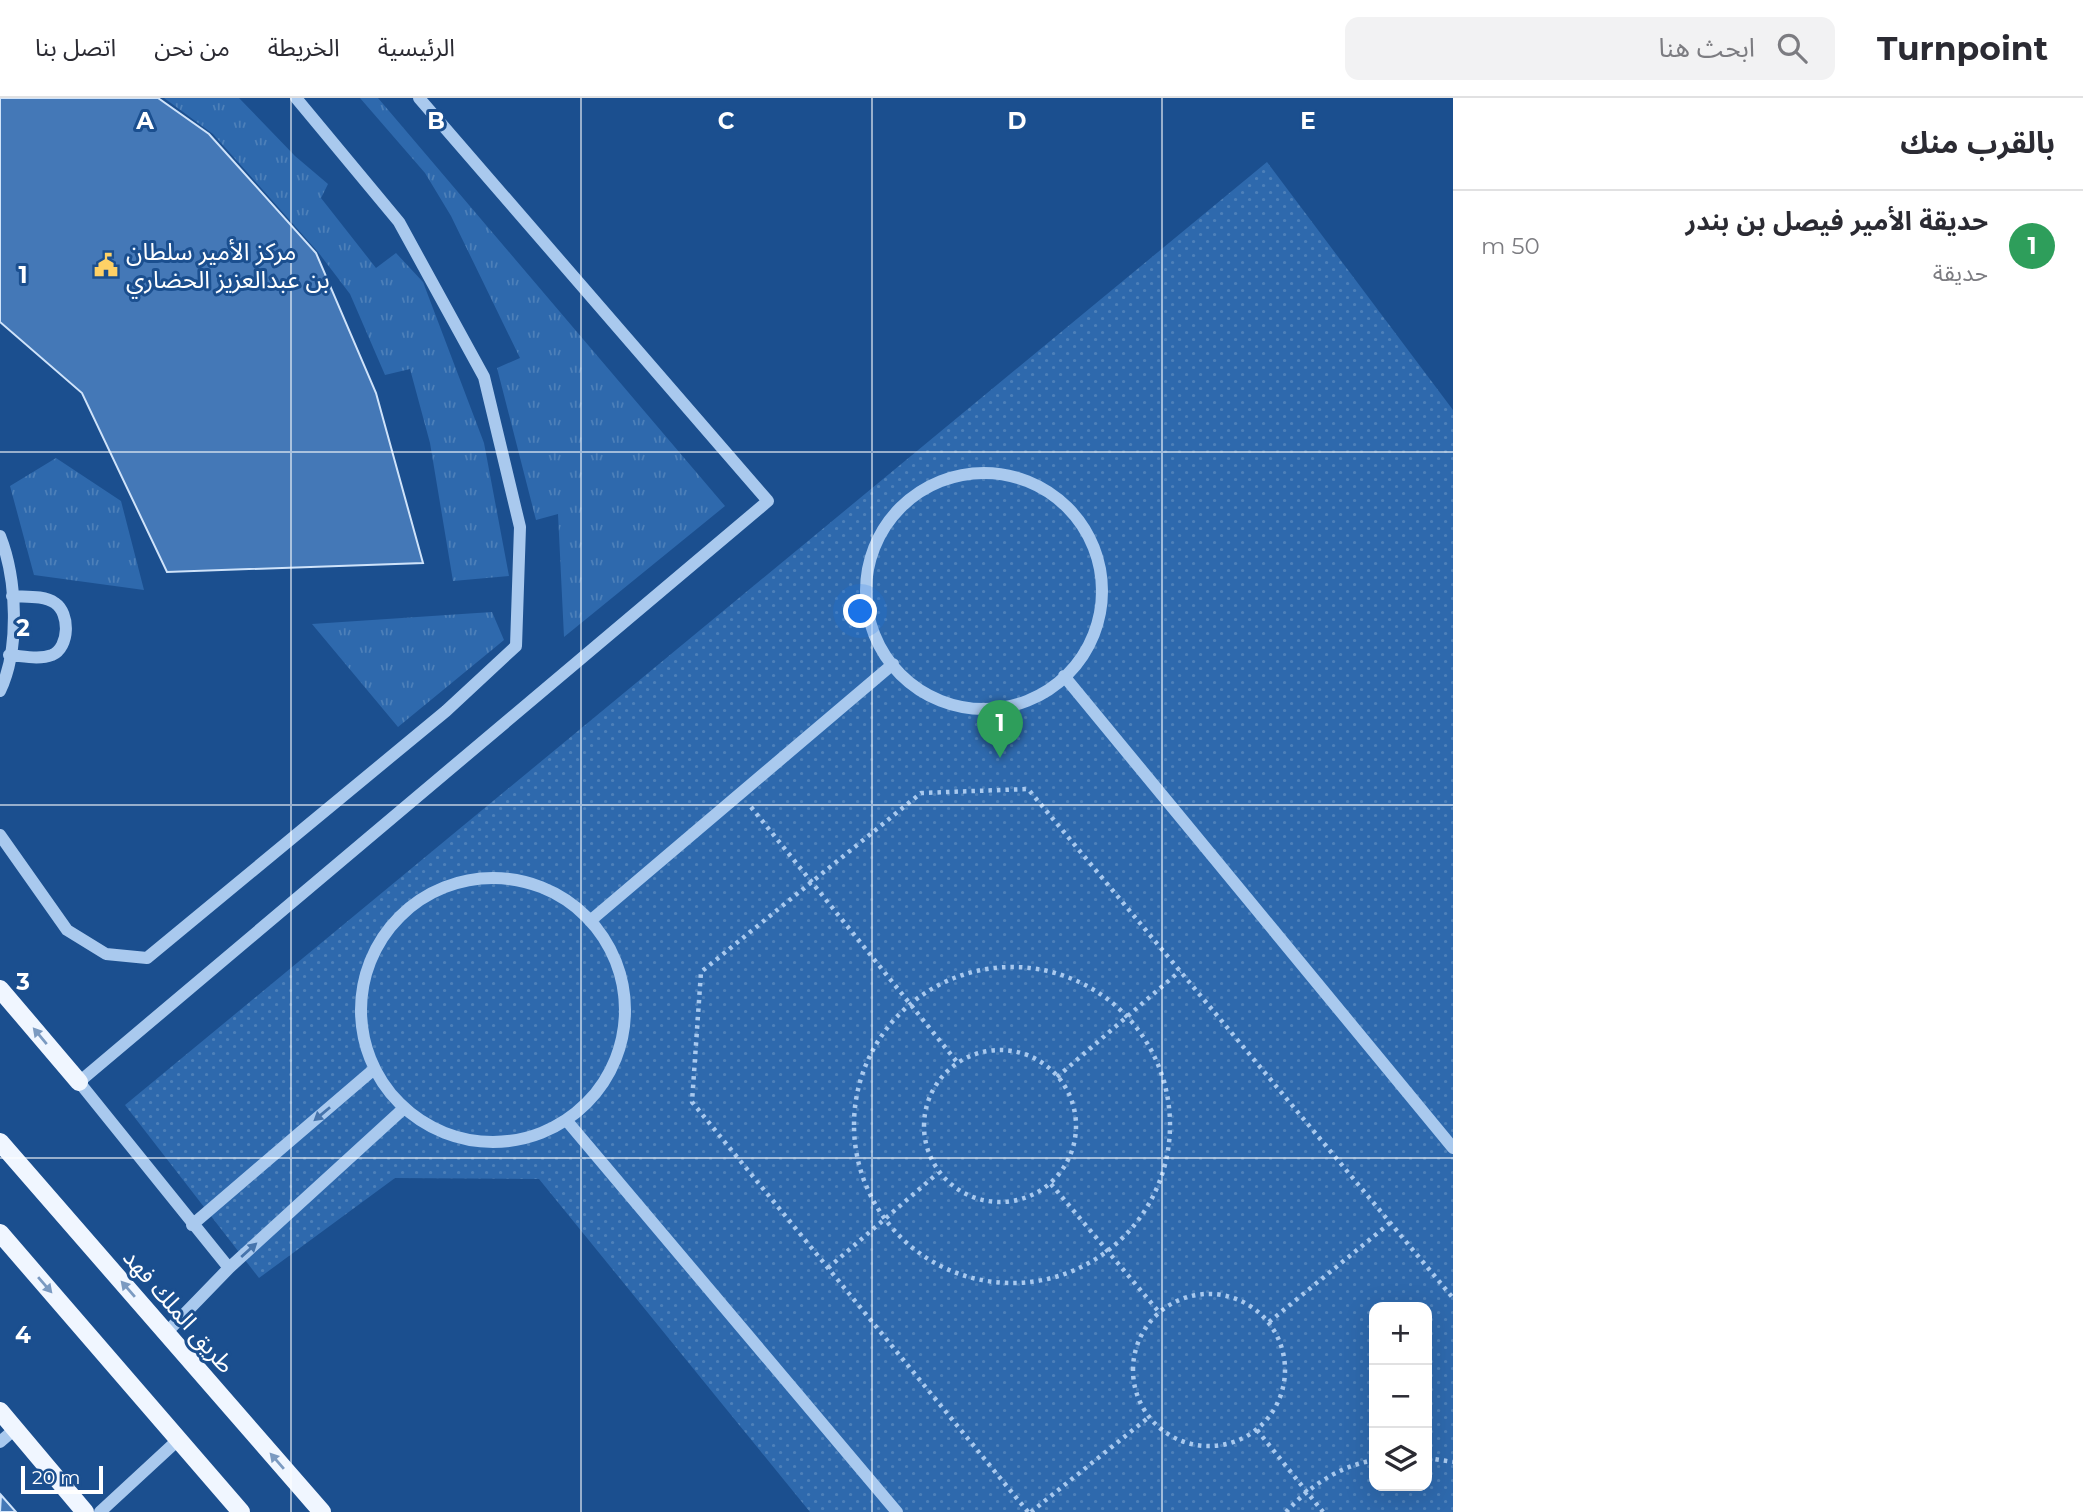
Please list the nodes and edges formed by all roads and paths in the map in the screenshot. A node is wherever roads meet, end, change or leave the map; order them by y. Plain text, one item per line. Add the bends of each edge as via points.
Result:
1 (296, 98) edge
2 (419, 98) edge
3 (0, 536) edge
4 (12, 596) junction
5 (9, 655) junction
6 (893, 664) junction
7 (1064, 676) junction
8 (0, 691) edge
9 (741, 793) junction
10 (0, 835) edge
11 (811, 883) junction
12 (590, 921) junction
13 (1180, 971) junction
14 (0, 989) edge
15 (909, 1003) junction
16 (1126, 1017) junction
17 (957, 1062) junction
18 (373, 1070) junction
19 (1057, 1076) junction
20 (79, 1082) junction
21 (402, 1110) junction
22 (567, 1121) junction
23 (0, 1142) edge
24 (1453, 1148) edge
25 (938, 1173) junction
26 (1051, 1184) junction
27 (885, 1219) junction
28 (1390, 1222) junction
29 (192, 1225) junction
30 (0, 1233) edge
31 (1108, 1251) junction
32 (229, 1268) junction
33 (828, 1268) junction
34 (1453, 1298) edge
35 (1159, 1312) junction
36 (1269, 1322) junction
37 (166, 1333) junction
38 (0, 1411) edge
39 (1149, 1417) junction
40 (15, 1429) junction
41 (1257, 1430) junction
42 (179, 1439) junction
43 (0, 1442) edge
44 (1432, 1459) edge
45 (1369, 1461) edge
46 (1453, 1462) edge
47 (1306, 1490) junction
48 (85, 1512) edge
49 (100, 1512) edge
50 (241, 1512) edge
51 (322, 1512) edge
52 (897, 1512) edge
53 (1030, 1512) edge
54 (1286, 1512) edge
55 (1323, 1512) edge

1 - 10 street via 399,222 484,377 520,527 516,646 446,711 147,958 106,954 67,930
2 - 20 street via 768,501
3 - 4 street
4 - 5 street via 15,616
4 - 5 street via 56,603 66,631 55,654
5 - 8 street
6 - 7 street via 903,678 936,699 973,709 1012,706 1047,691
6 - 7 street via 879,647 867,611 866,572 879,536 903,504 936,482 974,473 1014,476 1050,492 1078,519 1097,554 1103,592 1096,631
6 - 9 street
7 - 24 street
9 - 11 path
9 - 12 street
11 - 13 path via 921,793 1028,789
11 - 15 path
11 - 33 path via 701,972 692,1102
12 - 18 street via 569,901 531,882 488,877 446,885 408,907 379,940 362,982 360,1027
12 - 22 street via 600,930 620,968 626,1010 619,1053 599,1091
13 - 16 path
13 - 28 path
20 -> 14 main road
15 - 16 path via 954,977 1004,966 1055,972 1102,993
15 - 17 path
15 - 27 path via 874,1044 855,1093 853,1146 869,1197
16 - 19 path
16 - 31 path via 1139,1029 1163,1075 1172,1125 1164,1176 1139,1223
17 - 19 path via 981,1052 1006,1050 1031,1056
17 - 25 path via 939,1079 927,1101 922,1126
18 - 21 street
18 -> 29 street
19 - 26 path via 1068,1090 1076,1115 1075,1140 1067,1164
20 - 29 street
21 - 22 street via 438,1131 482,1143 527,1138
32 -> 21 street
22 - 52 street
37 -> 23 main road, طريق الملك فهد
25 - 26 path via 957,1190 992,1202 1029,1197
25 - 27 path
26 - 31 path
27 - 31 path via 900,1240 945,1270 996,1284 1050,1280
27 - 33 path
28 - 34 path
28 - 36 path
29 - 32 street
30 -> 42 main road
31 - 35 path
32 - 37 street
33 - 53 path
35 - 36 path via 1180,1299 1228,1296
35 - 39 path via 1142,1332 1133,1357 1133,1383
36 - 41 path via 1281,1342 1286,1366 1283,1390 1273,1412
51 -> 37 main road, طريق الملك فهد
38 - 40 main road
39 - 41 path via 1182,1442 1208,1447 1234,1443
39 - 53 path
40 - 43 street
40 - 48 main road
41 - 47 path
42 - 49 street
42 - 50 main road
44 - 46 path
45 - 47 path via 1350,1465
47 - 54 path
47 - 55 path

